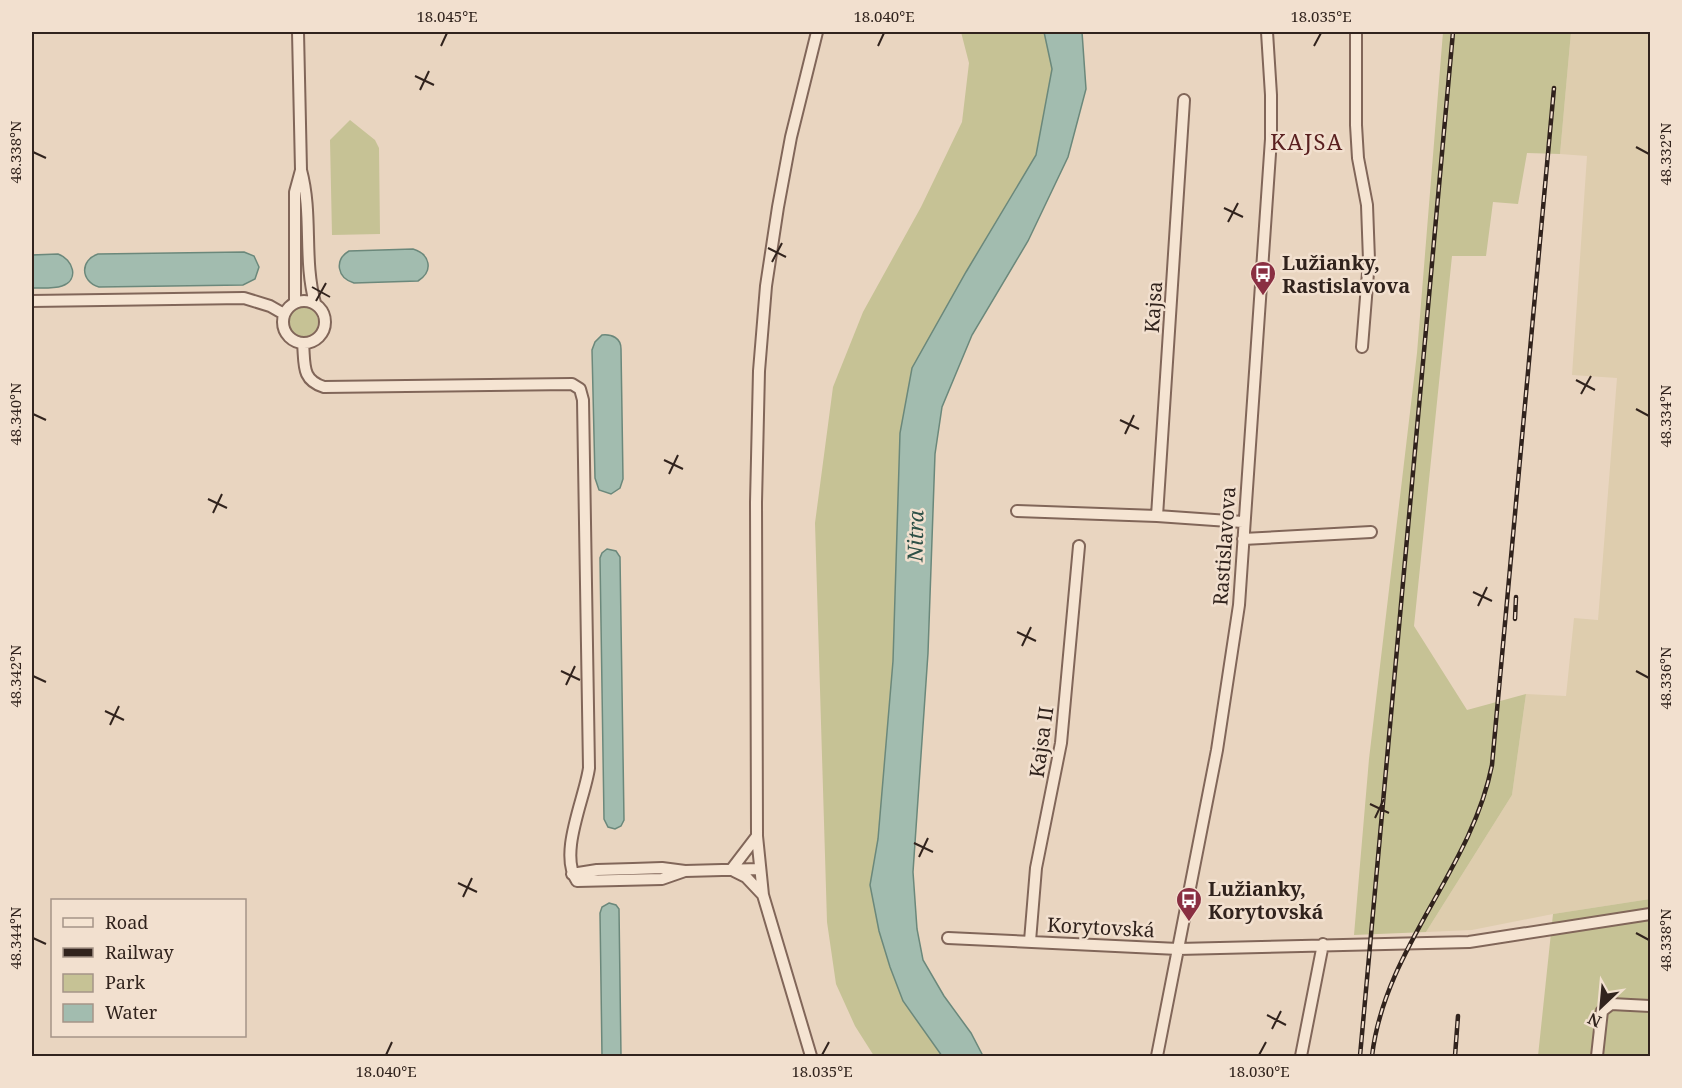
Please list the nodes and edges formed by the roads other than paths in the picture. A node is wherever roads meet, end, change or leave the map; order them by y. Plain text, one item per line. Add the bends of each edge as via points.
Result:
1 (300, 32) edge
2 (817, 32) edge
3 (1267, 32) edge
4 (1356, 32) edge
5 (1184, 100) dead end
6 (301, 170) junction
7 (32, 301) edge
8 (295, 302) junction
9 (315, 303) junction
10 (284, 314) junction
11 (303, 343) junction
12 (1362, 347) dead end
13 (1017, 511) dead end
14 (1157, 516) junction
15 (1244, 522) junction
16 (1371, 532) dead end
17 (1243, 539) junction
18 (1079, 546) dead end
19 (757, 836) junction
20 (759, 869) junction
21 (731, 870) junction
22 (763, 895) junction
23 (1650, 914) edge
24 (948, 938) dead end
25 (1030, 941) junction
26 (1323, 944) junction
27 (1178, 949) junction
28 (1650, 1006) edge
29 (811, 1056) edge
30 (1157, 1056) edge
31 (1301, 1056) edge
32 (1597, 1056) edge

1 - 6 street
2 - 19 street via 778,207 759,372
3 - 15 street, Rastislavova via 1271,139
4 - 12 street via 1358,158 1367,205 1370,260
5 - 14 street, Kajsa
6 - 8 street via 295,192
6 - 9 street via 307,192 309,283
7 - 10 street via 244,298
8 - 9 street
8 - 10 street
9 - 11 street via 322,310 324,328 312,342
10 - 11 street via 282,322 288,337
11 - 21 street via 306,375 314,384 324,387 572,384 580,389 589,768 571,838 572,874 652,868
13 - 14 street
14 - 15 street
15 - 17 street, Rastislavova
16 - 17 street
17 - 27 street, Rastislavova via 1229,681
18 - 25 street, Kajsa II via 1062,743 1036,868
19 - 20 street
19 - 21 street
20 - 21 street
20 - 22 street
21 - 22 street via 746,877
22 - 29 street
23 - 26 street, Korytovská via 1469,942
24 - 25 street, Korytovská
25 - 27 street, Korytovská
26 - 27 street, Korytovská
26 - 31 street
27 - 30 street, Rastislavova
28 - 32 street via 1606,1007 1602,1011

